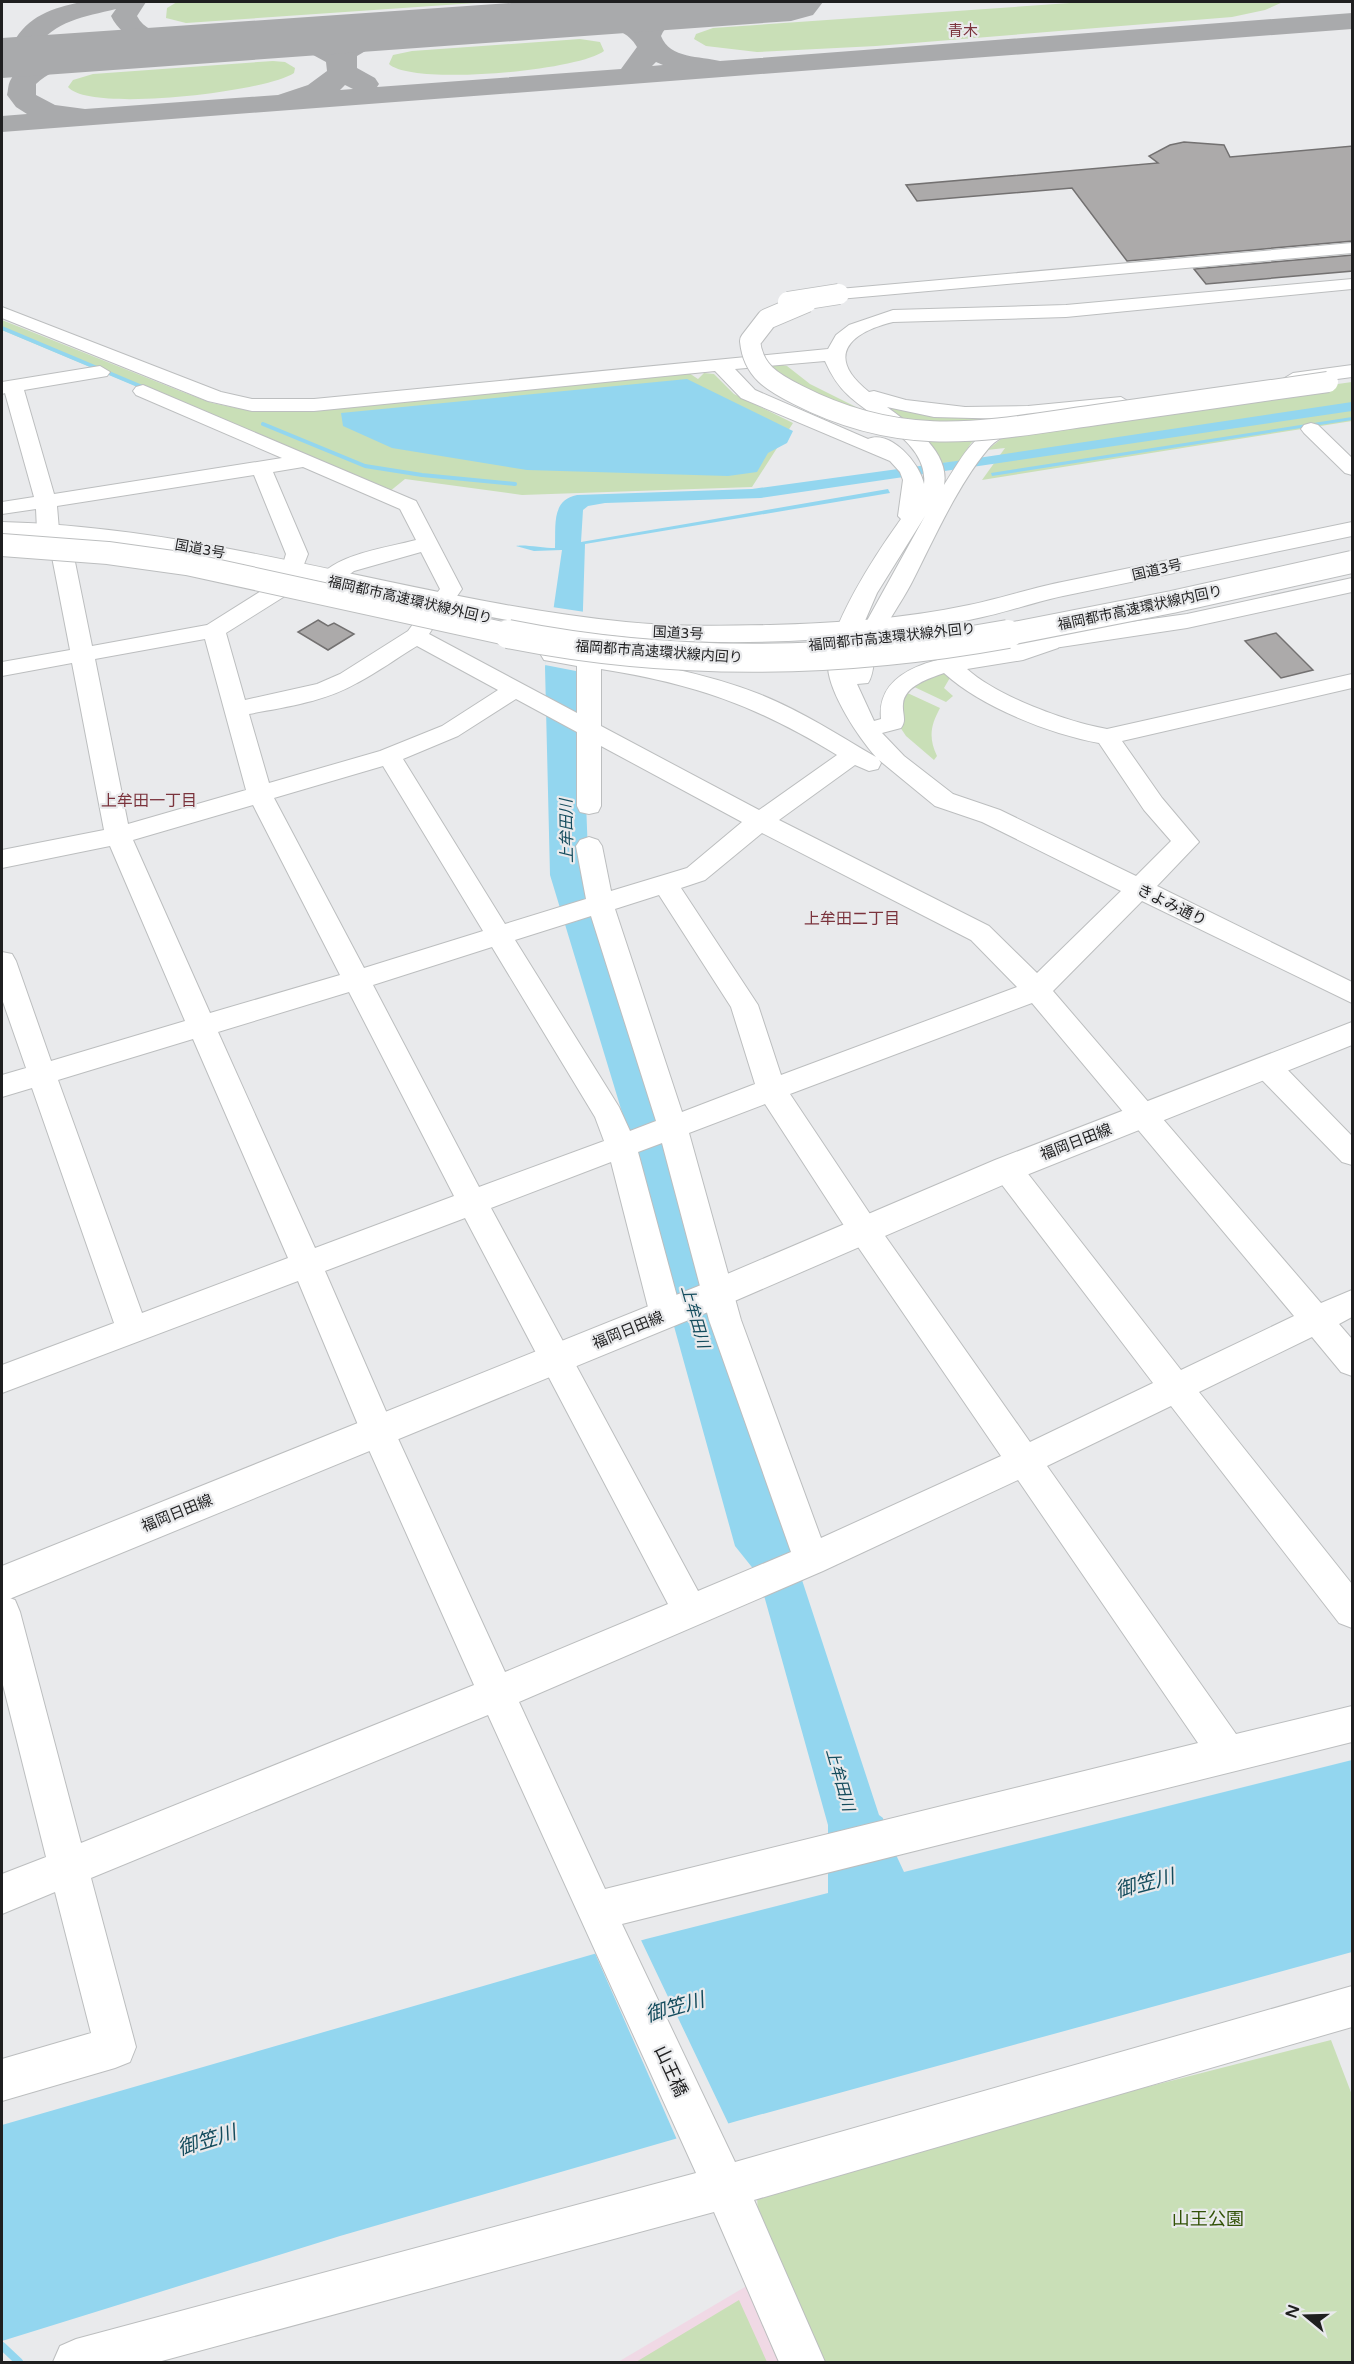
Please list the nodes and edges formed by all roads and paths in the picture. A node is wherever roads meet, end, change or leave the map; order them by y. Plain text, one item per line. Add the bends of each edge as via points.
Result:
1 (1353, 248) edge
2 (1353, 284) edge
3 (839, 294) junction
4 (2, 312) edge
5 (2, 332) edge
6 (23, 341) dead end
7 (834, 354) junction
8 (67, 359) dead end
9 (720, 365) junction
10 (1353, 371) edge
11 (100, 372) junction
12 (1353, 378) edge
13 (847, 383) junction
14 (7, 387) edge
15 (1088, 406) junction
16 (1311, 429) dead end
17 (892, 452) junction
18 (308, 460) junction
19 (261, 468) junction
20 (1353, 469) edge
21 (46, 501) junction
22 (2, 508) edge
23 (909, 521) junction
24 (2, 529) edge
25 (1353, 529) edge
26 (48, 530) junction
27 (2, 534) edge
28 (1353, 540) edge
29 (428, 543) junction
30 (2, 545) edge
31 (1353, 550) edge
32 (2, 553) edge
33 (63, 557) junction
34 (1353, 562) edge
35 (293, 567) junction
36 (1353, 576) edge
37 (331, 577) junction
38 (1353, 585) edge
39 (277, 591) junction
40 (442, 601) junction
41 (1157, 610) junction
42 (969, 613) junction
43 (1058, 620) junction
44 (874, 626) junction
45 (420, 630) junction
46 (849, 630) junction
47 (214, 631) junction
48 (84, 655) junction
49 (586, 659) junction
50 (849, 665) junction
51 (950, 666) junction
52 (2, 669) edge
53 (1353, 681) edge
54 (515, 689) junction
55 (235, 709) junction
56 (582, 726) junction
57 (882, 726) junction
58 (1107, 737) junction
59 (854, 754) junction
60 (389, 756) junction
61 (259, 792) junction
62 (942, 799) junction
63 (589, 806) dead end
64 (991, 816) junction
65 (760, 821) junction
66 (118, 836) junction
67 (589, 846) dead end
68 (2, 859) edge
69 (665, 884) junction
70 (1138, 888) junction
71 (598, 905) junction
72 (498, 936) junction
73 (2, 961) edge
74 (356, 980) junction
75 (1036, 990) junction
76 (1353, 993) edge
77 (202, 1026) junction
78 (1353, 1033) edge
79 (1268, 1068) junction
80 (42, 1073) junction
81 (2, 1086) edge
82 (771, 1089) junction
83 (1142, 1117) junction
84 (669, 1127) junction
85 (629, 1142) junction
86 (1353, 1154) edge
87 (1007, 1169) junction
88 (472, 1202) junction
89 (865, 1232) junction
90 (307, 1264) junction
91 (716, 1294) junction
92 (1353, 1303) edge
93 (672, 1312) junction
94 (1316, 1320) junction
95 (132, 1329) junction
96 (556, 1359) junction
97 (1353, 1362) edge
98 (2, 1379) edge
99 (1175, 1387) junction
100 (378, 1432) junction
101 (1025, 1461) junction
102 (806, 1562) junction
103 (2, 1584) edge
104 (690, 1611) junction
105 (1353, 1611) edge
106 (2, 1612) edge
107 (497, 1694) junction
108 (1353, 1724) edge
109 (1228, 1754) junction
110 (68, 1867) junction
111 (2, 1894) edge
112 (598, 1917) junction
113 (1353, 2007) edge
114 (2, 2079) edge
115 (717, 2170) junction
116 (76, 2362) edge
117 (802, 2362) edge

1 - 3 street
2 - 7 street via 1066,311 893,316 849,333
3 - 12 street, bridge via 770,318 750,339 747,353 753,365 778,384 853,418 895,429 943,433 1004,429
3 - 17 street, bridge via 763,310 738,327 730,342 736,367 756,386 864,434
4 - 9 street via 215,397 272,406
5 - 6 street
7 - 9 street
7 - 13 street via 836,369
8 - 11 street
9 - 17 street via 748,394 861,443
10 - 15 street
11 - 14 street
11 - 18 street
13 - 15 street via 875,398 932,410 1005,412
13 - 23 street via 914,436 930,457 934,480 928,499
14 - 21 street
15 - 44 street via 1013,424 980,445
16 - 20 street
17 - 23 street via 910,468 916,485
18 - 19 street
18 - 29 street via 409,504
19 - 21 street
19 - 35 street via 297,554
21 - 22 street
21 - 26 street
23 - 46 street
24 - 26 main road, 国道3号
25 - 42 main road, 国道3号 via 1043,593
26 - 35 main road, 国道3号 via 184,546
27 - 43 main road, 福岡都市高速環状線外回り via 177,550 549,630 677,644 775,647 874,641
28 - 43 main road
29 - 37 street via 346,566
29 - 40 street via 451,589
30 - 43 main road, 福岡都市高速環状線内回り, bridge via 169,561 548,643 674,657 777,659 881,653 987,640
31 - 41 main road
32 - 33 main road, 国道3号
33 - 39 main road, 国道3号
33 - 48 street, 山王橋
34 - 41 main road, 福岡都市高速環状線内回り, bridge
35 - 37 main road, 国道3号
36 - 41 main road via 1207,606
37 - 40 main road, 国道3号
38 - 41 main road, 国道3号 via 1187,621
39 - 45 main road, 国道3号
39 - 47 street
40 - 46 main road, 国道3号 via 587,626 704,634
41 - 43 main road, 国道3号
41 - 43 main road, bridge via 1113,620
42 - 43 main road
42 - 44 main road, 国道3号
43 - 50 main road, 国道3号
43 - 51 street via 1022,654
44 - 46 main road, 国道3号
44 - 50 street
45 - 49 main road, 国道3号
45 - 54 street
45 - 55 street via 348,679 325,689
46 - 50 street
47 - 48 street
47 - 55 street
48 - 52 street
48 - 66 street, 山王橋
49 - 50 main road, 国道3号
49 - 56 street
49 - 59 street via 657,671 730,692 778,711
50 - 57 street, きよみ通り via 860,677
50 - 62 street, きよみ通り via 844,683 864,728 882,751
51 - 57 street via 915,675 900,685 890,702 893,723
51 - 58 street via 972,686 1069,730
53 - 58 street
54 - 56 street
54 - 60 street via 450,731
55 - 61 street
56 - 63 street
56 - 65 street
57 - 64 street, きよみ通り via 932,774
58 - 70 street via 1153,804 1186,842
59 - 62 street
59 - 65 street
60 - 61 street
60 - 72 street
61 - 66 street
61 - 74 street
62 - 64 street, きよみ通り
64 - 70 street, きよみ通り
65 - 69 street via 696,874
65 - 75 street via 980,933
66 - 68 street
66 - 77 street, 山王橋
67 - 71 street
69 - 71 street
69 - 82 street via 744,1005
70 - 75 street
70 - 76 street, きよみ通り
71 - 72 street
71 - 84 street
72 - 74 street
72 - 85 street
73 - 80 street
74 - 77 street
74 - 88 street
75 - 82 street
75 - 83 street
77 - 80 street
77 - 90 street, 山王橋
78 - 79 main road, 福岡日田線
79 - 83 main road, 福岡日田線
79 - 86 street
80 - 81 street
80 - 95 street
82 - 84 street
82 - 89 street
83 - 87 main road, 福岡日田線
83 - 94 street
84 - 85 street
84 - 91 street
85 - 88 street
85 - 93 street via 655,1283
87 - 89 main road, 福岡日田線
87 - 99 street
88 - 90 street
88 - 96 street
89 - 91 main road, 福岡日田線
89 - 101 street
90 - 95 street
90 - 100 street, 山王橋
91 - 93 main road, 福岡日田線
91 - 102 street
92 - 94 street
93 - 96 main road, 福岡日田線
94 - 97 street
94 - 99 street
95 - 98 street
96 - 100 main road, 福岡日田線
96 - 104 street
99 - 101 street
99 - 105 street
100 - 103 main road, 福岡日田線
100 - 107 street, 山王橋
101 - 102 street
101 - 109 street
102 - 104 street
104 - 107 street
106 - 110 street
107 - 110 street
107 - 112 street, 山王橋
108 - 109 street
109 - 112 street via 804,1857
110 - 111 street
110 - 114 street via 115,2047
112 - 115 street, 山王橋
113 - 115 street
115 - 116 street
115 - 117 street, 山王橋

